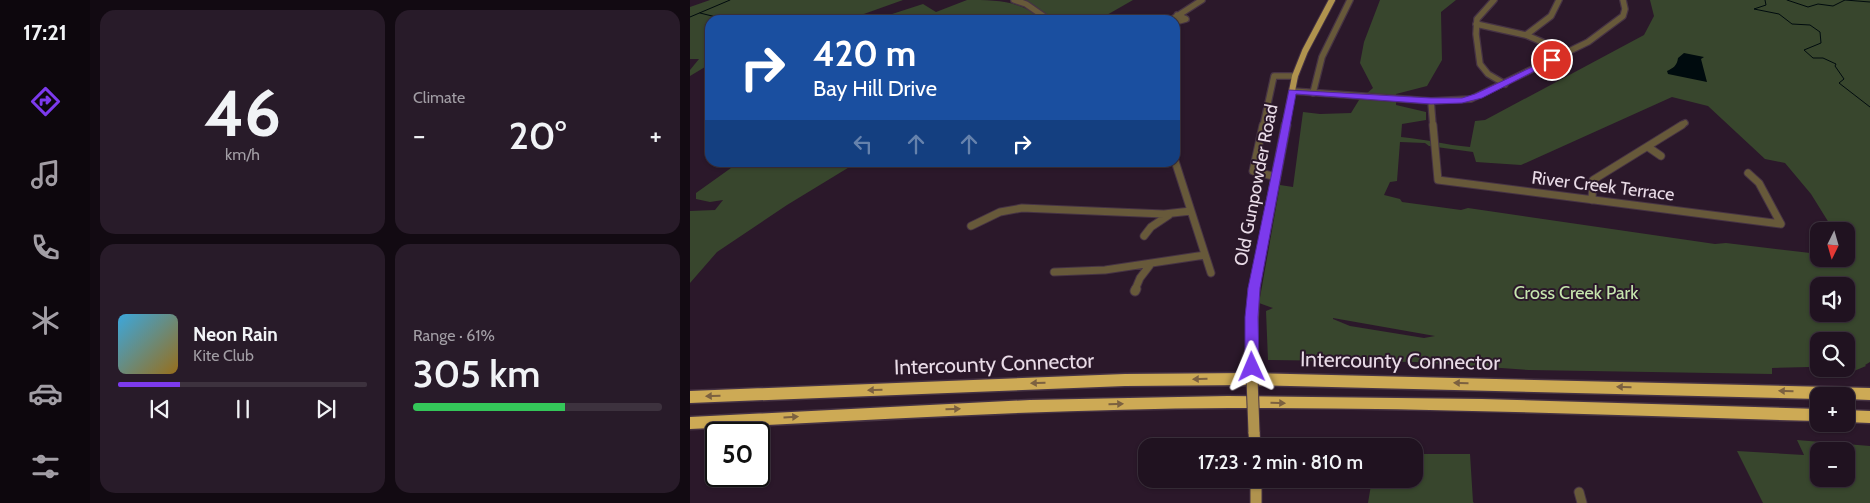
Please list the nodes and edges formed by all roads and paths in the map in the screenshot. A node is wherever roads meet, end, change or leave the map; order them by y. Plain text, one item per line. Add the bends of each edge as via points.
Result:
1 (1014, 0) edge
2 (1202, 0) edge
3 (1332, 0) edge
4 (1350, 0) edge
5 (1494, 0) edge
6 (1558, 0) edge
7 (1623, 0) edge
8 (1042, 15) edge
9 (1177, 15) edge
10 (1180, 16) edge
11 (1180, 21) edge
12 (1476, 24) junction
13 (1526, 35) junction
14 (1568, 53) junction
15 (1296, 76) junction
16 (1505, 84) junction
17 (1292, 91) junction
18 (1313, 93) junction
19 (1431, 101) junction
20 (1685, 123) dead end
21 (1648, 147) junction
22 (1661, 156) dead end
23 (1177, 167) edge
24 (1748, 173) dead end
25 (1276, 176) junction
26 (1592, 200) junction
27 (1191, 211) junction
28 (1171, 214) junction
29 (971, 226) dead end
30 (1144, 236) dead end
31 (1205, 255) junction
32 (1150, 265) junction
33 (1054, 272) dead end
34 (1211, 273) dead end
35 (1135, 291) dead end
36 (1870, 394) edge
37 (690, 397) edge
38 (1810, 415) edge
39 (1855, 416) edge
40 (1870, 417) edge
41 (690, 423) edge
42 (1254, 438) edge
43 (1256, 488) edge
44 (1579, 492) dead end
45 (1256, 503) edge
46 (1582, 503) edge

1 - 8 street
2 - 9 street
3 - 15 main road, Old Gunpowder Road via 1304,51
4 - 18 street via 1322,57
5 - 12 street via 1481,13
6 - 13 street via 1558,5 1548,17
7 - 14 street via 1625,12 1620,20
10 - 11 street via 1186,19
12 - 13 street
12 - 16 street via 1480,64 1488,74
13 - 14 street
14 - 16 street
15 - 17 main road, Old Gunpowder Road
15 - 25 street via 1274,76 1253,171
16 - 19 street via 1471,99
17 - 18 street
17 - 25 main road, Old Gunpowder Road
18 - 19 street
19 - 26 street, River Creek Terrace via 1438,180
20 - 21 street
21 - 22 street
21 - 26 street via 1593,180
23 - 27 street
24 - 26 street, River Creek Terrace via 1759,183 1781,224
25 - 42 main road, Old Gunpowder Road, bridge via 1254,288 1251,351
27 - 28 street
27 - 31 street
28 - 29 street via 1030,208 1000,212
28 - 30 street via 1151,227
31 - 32 street
31 - 34 street
32 - 33 street
32 - 35 street
36 -> 37 highway, Intercounty Connector via 1239,379
41 -> 38 highway via 946,409 1164,403 1376,404
39 - 40 highway
43 - 45 main road
44 - 46 street

